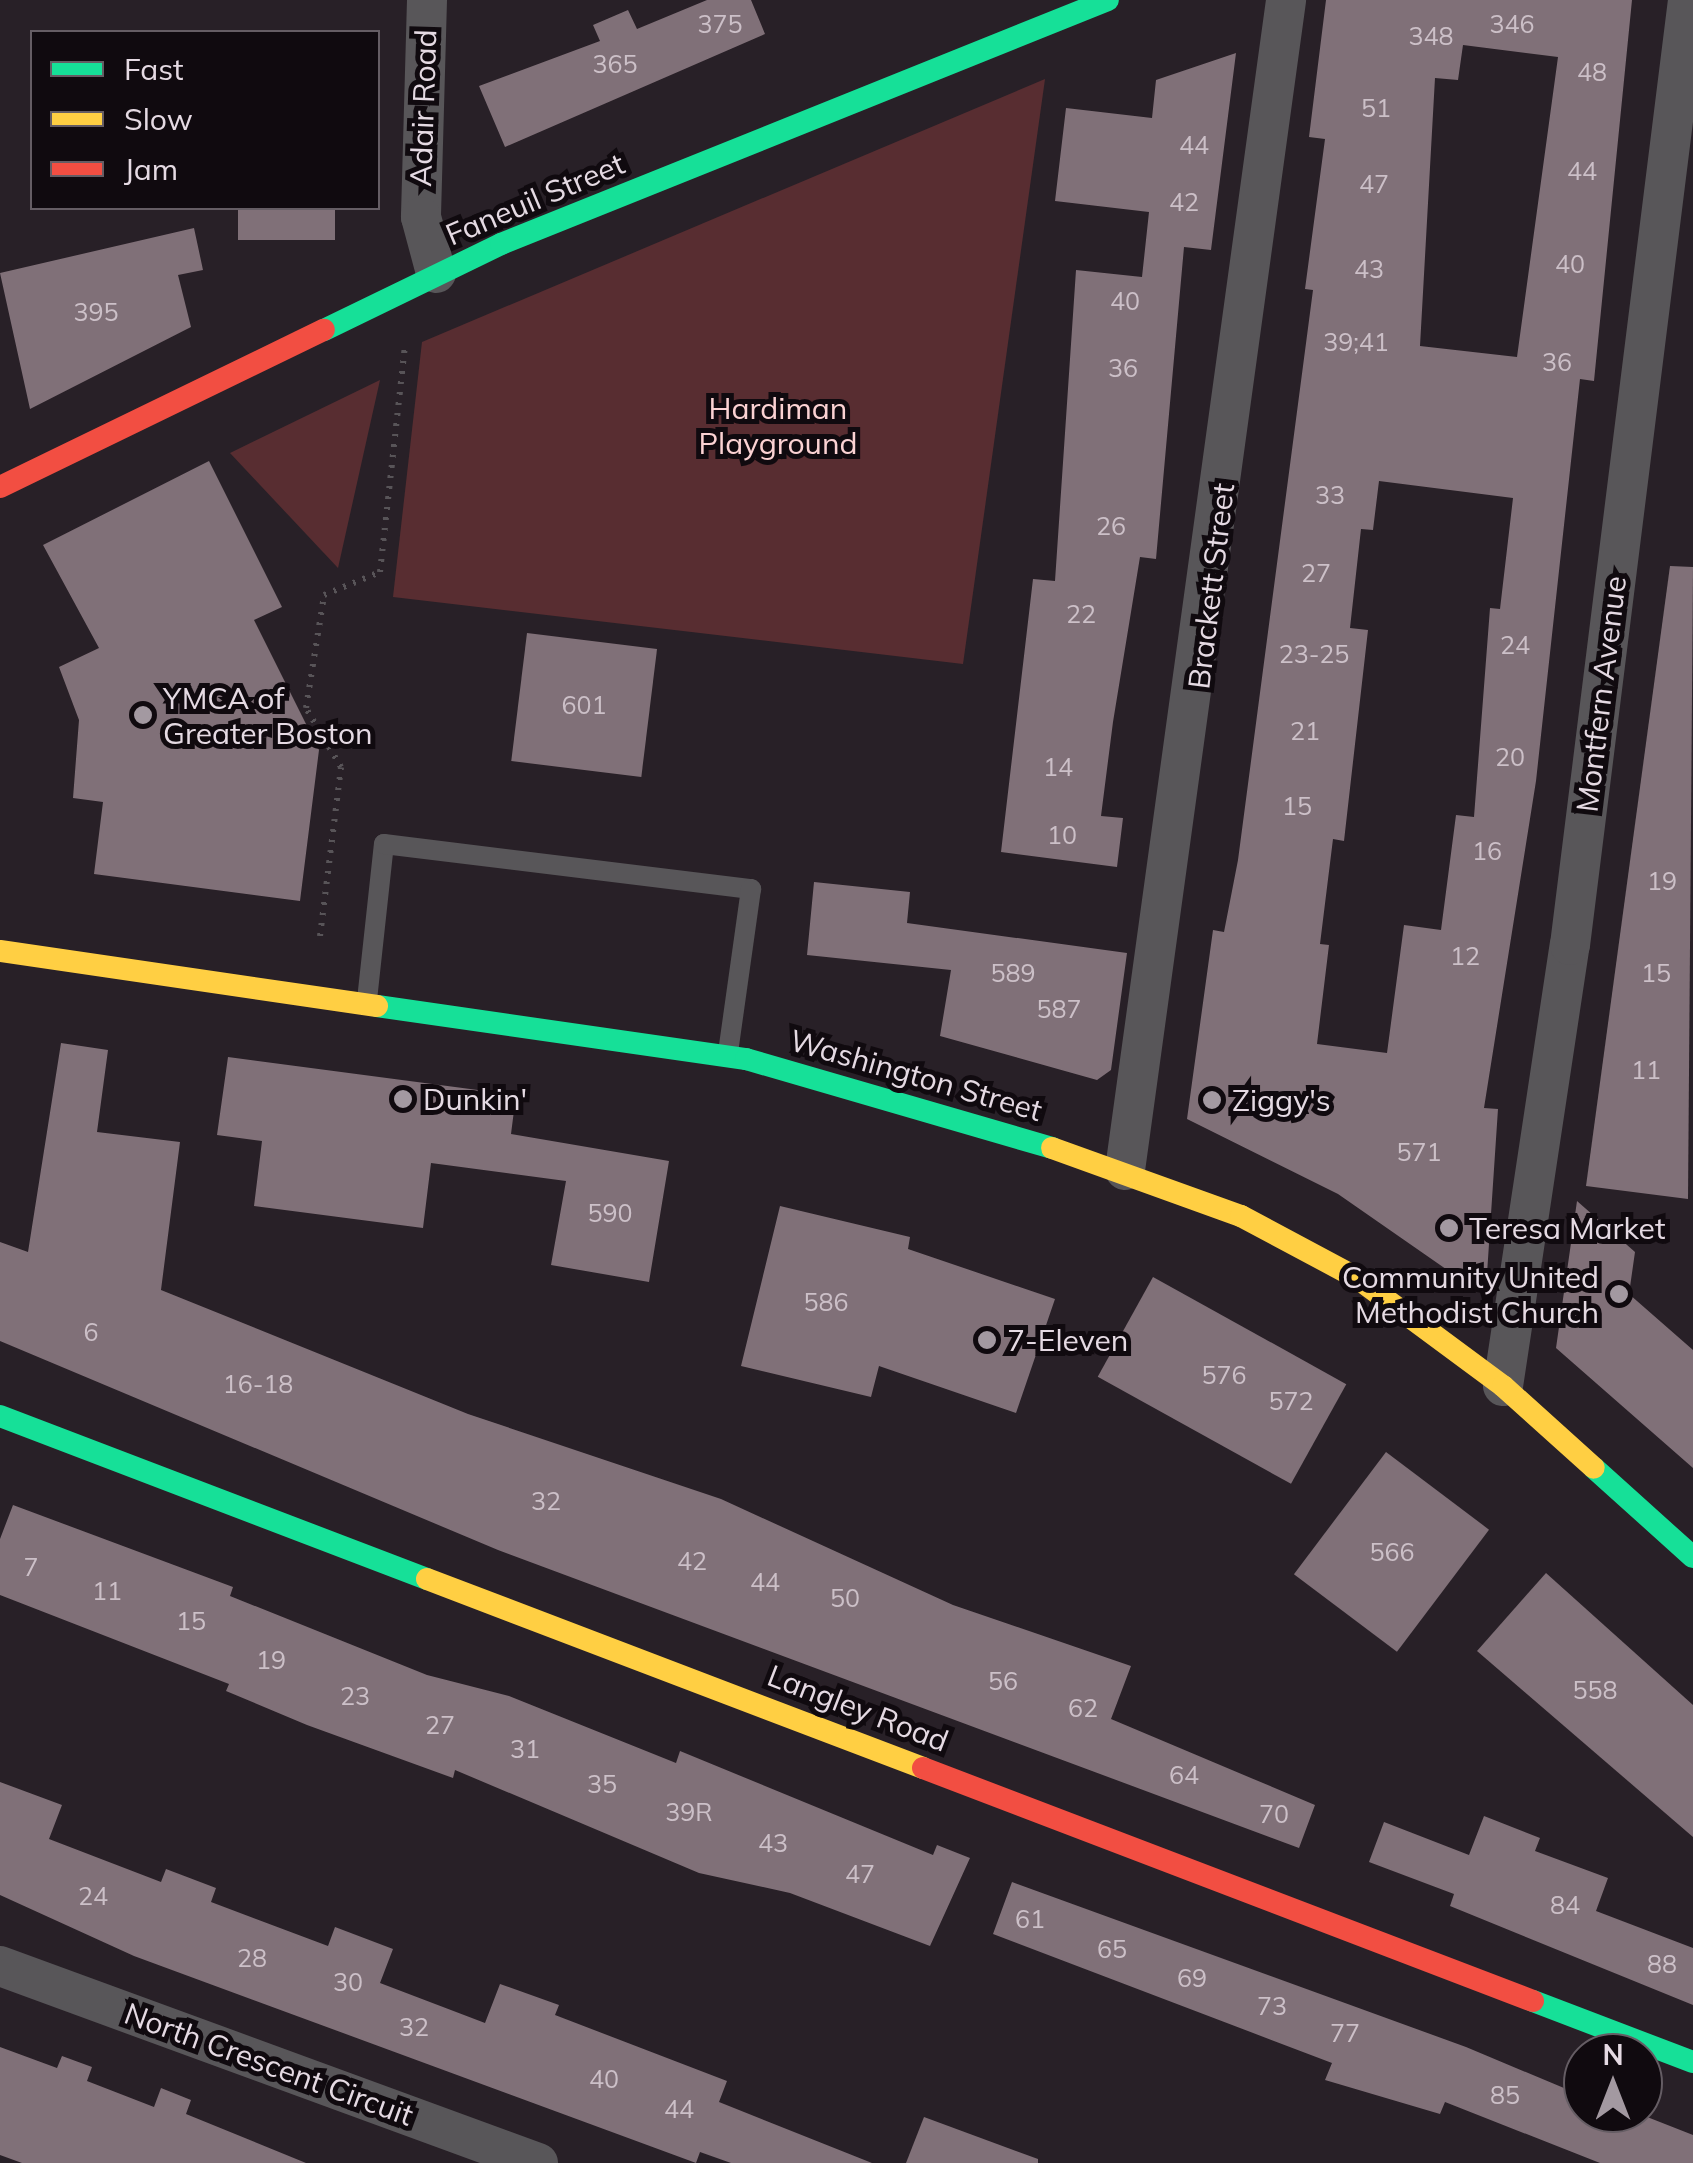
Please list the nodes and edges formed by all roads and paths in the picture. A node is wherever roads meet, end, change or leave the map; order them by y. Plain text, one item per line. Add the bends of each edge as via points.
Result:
1 (426, 0) edge
2 (1108, 0) edge
3 (1286, 0) edge
4 (1688, 0) edge
5 (436, 273) junction
6 (405, 348) dead end
7 (0, 487) edge
8 (320, 936) dead end
9 (0, 951) edge
10 (367, 1000) junction
11 (727, 1055) junction
12 (1125, 1170) junction
13 (1504, 1386) junction
14 (0, 1416) edge
15 (1693, 1557) edge
16 (0, 1966) edge
17 (1693, 2062) edge
18 (488, 2155) edge
19 (538, 2163) edge

1 - 5 street, Adair Road via 421,217
2 - 5 street, Faneuil Street
3 - 12 street, Brackett Street
4 - 13 street, Montfern Avenue via 1570,945
5 - 7 street, Faneuil Street
6 - 8 path via 380,572 324,595 306,708 341,767
9 - 10 street, Washington Street
10 - 11 street, Washington Street
10 - 11 lane via 384,844 752,889
11 - 12 street, Washington Street via 963,1115
12 - 13 street, Washington Street via 1294,1242
13 - 15 street, Washington Street
14 - 17 street, Langley Road
16 - 18 street, North Crescent Circuit
18 - 19 street, North Crescent Circuit

